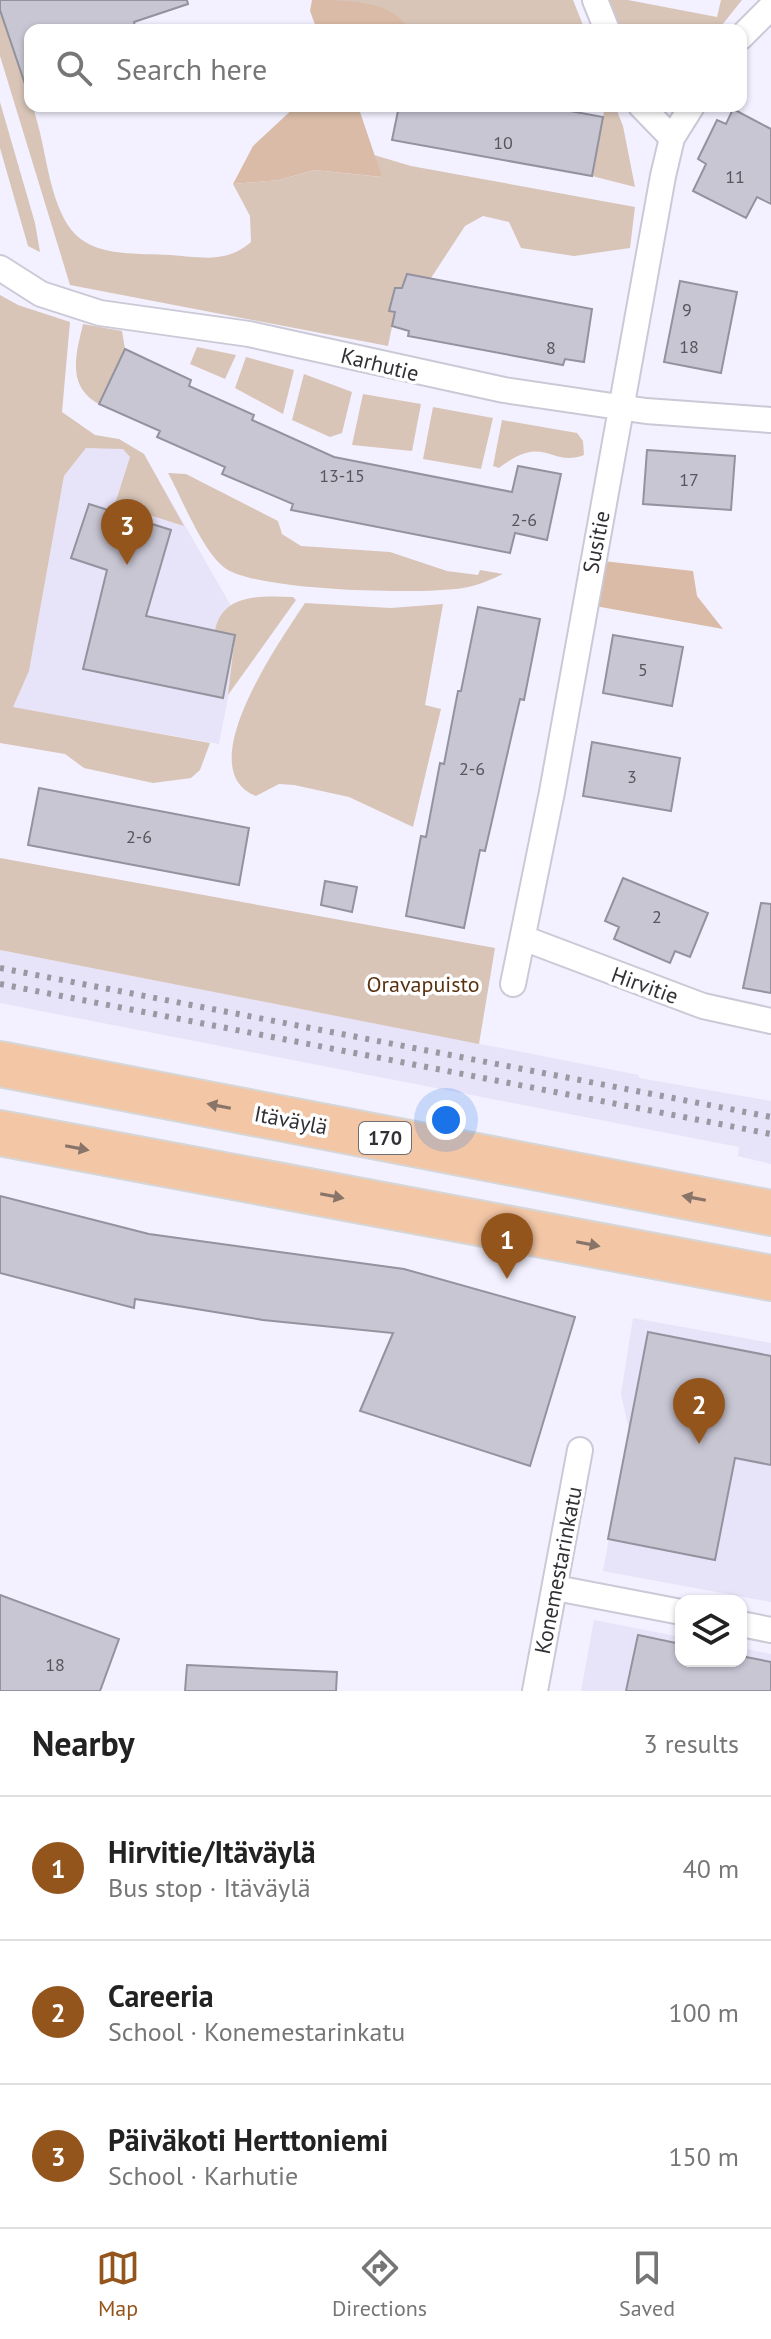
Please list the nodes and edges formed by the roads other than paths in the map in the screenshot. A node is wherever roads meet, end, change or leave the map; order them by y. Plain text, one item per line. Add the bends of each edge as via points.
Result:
1 (595, 0) edge
2 (771, 7) edge
3 (605, 24) edge
4 (747, 31) edge
5 (647, 112) edge
6 (688, 112) edge
7 (672, 138) junction
8 (0, 268) edge
9 (621, 408) junction
10 (771, 420) edge
11 (523, 938) junction
12 (513, 984) dead end
13 (771, 1021) edge
14 (0, 1064) edge
15 (0, 1133) edge
16 (771, 1213) edge
17 (771, 1278) edge
18 (580, 1450) dead end
19 (556, 1588) junction
20 (675, 1611) edge
21 (747, 1625) edge
22 (771, 1630) edge
23 (535, 1691) edge

1 - 3 street
2 - 4 street
5 - 7 street
6 - 7 street, Susitie
7 - 9 street, Susitie
8 - 9 street, Karhutie via 41,294 100,313 249,334 489,388
9 - 10 street, Karhutie
9 - 11 street, Susitie
11 - 12 street, Susitie
11 - 13 street, Hirvitie via 703,1006
16 -> 14 highway, Itäväylä / 170
15 -> 17 highway
18 - 19 street, Konemestarinkatu
19 - 20 street
19 - 23 street, Konemestarinkatu
21 - 22 street

